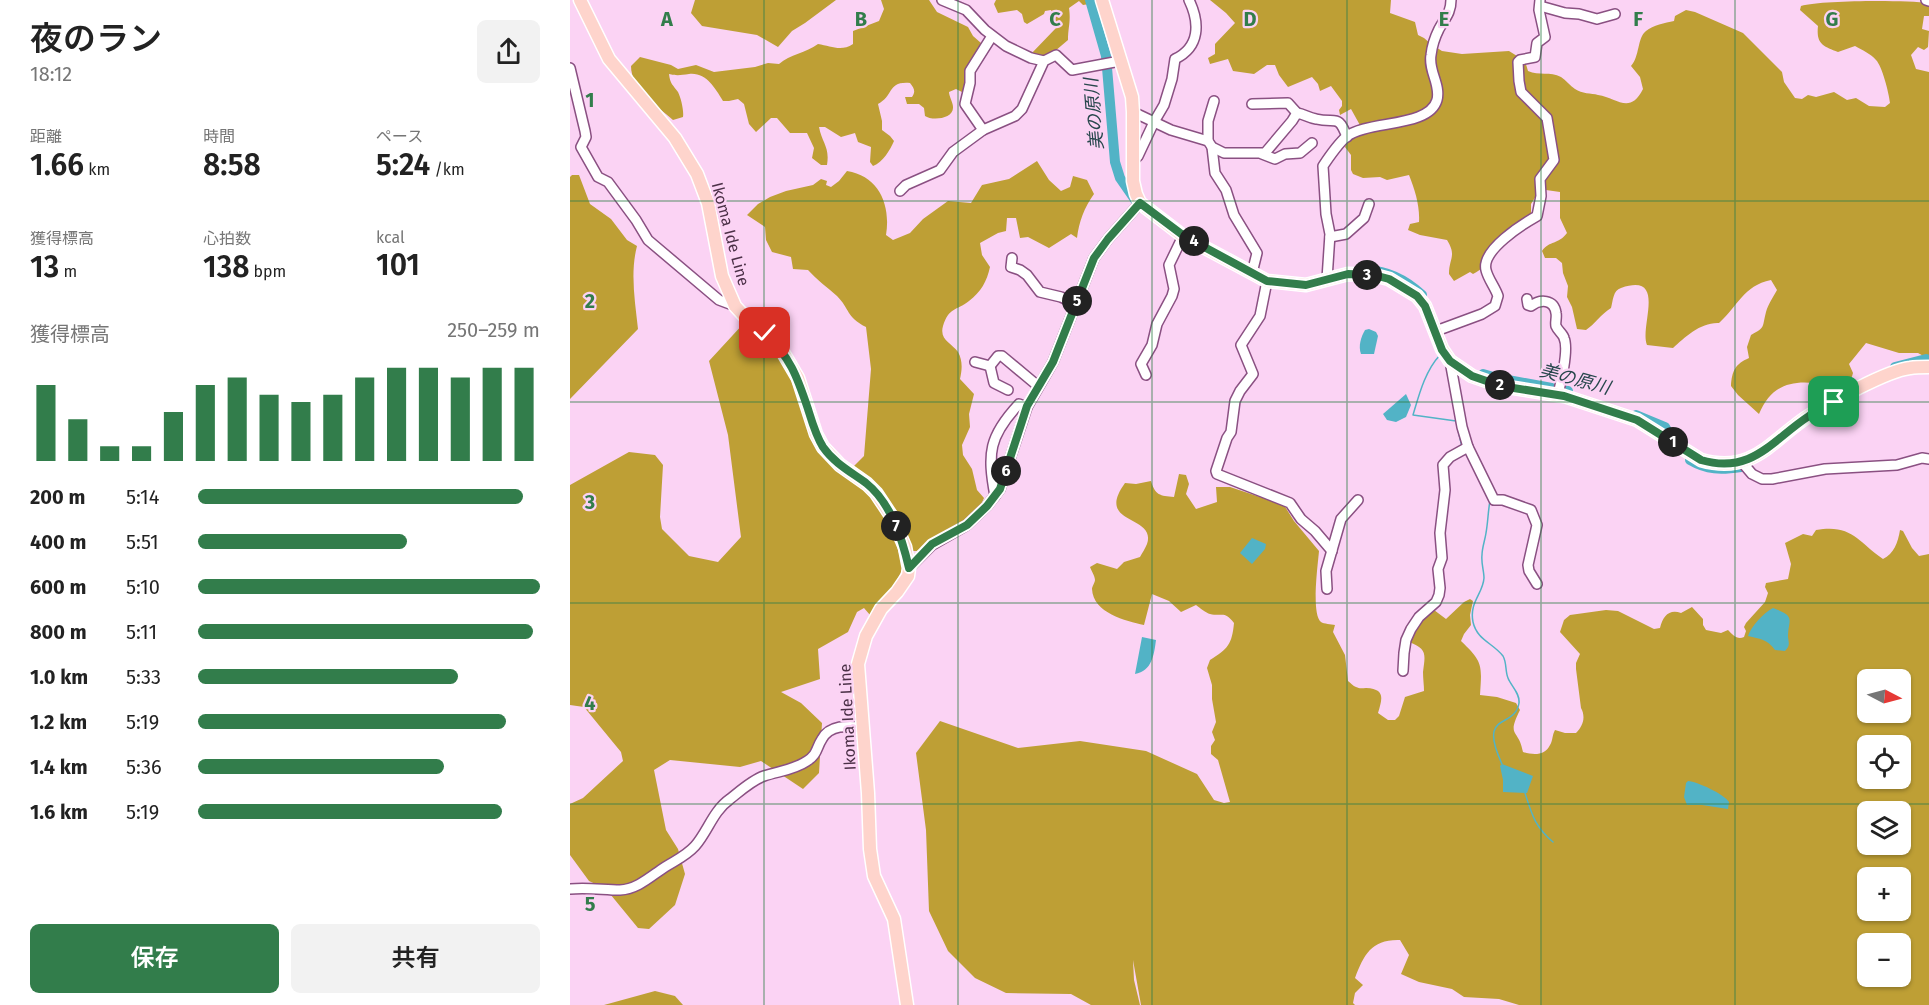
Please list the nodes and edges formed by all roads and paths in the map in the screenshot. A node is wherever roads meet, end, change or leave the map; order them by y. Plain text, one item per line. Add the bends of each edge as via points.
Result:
1 (580, 0) edge
2 (942, 0) edge
3 (1102, 0) edge
4 (1189, 0) edge
5 (1451, 0) edge
6 (1540, 3) edge
7 (1615, 14) dead end
8 (992, 36) junction
9 (1044, 61) junction
10 (1116, 62) junction
11 (570, 68) edge
12 (1214, 101) dead end
13 (1252, 105) dead end
14 (1133, 112) junction
15 (1297, 113) junction
16 (1154, 122) junction
17 (983, 130) junction
18 (1347, 137) junction
19 (1312, 143) dead end
20 (1210, 144) junction
21 (1262, 154) junction
22 (1132, 162) junction
23 (900, 191) dead end
24 (1369, 204) dead end
25 (1138, 205) junction
26 (1184, 236) junction
27 (1330, 237) junction
28 (1012, 258) dead end
29 (1252, 273) junction
30 (1327, 279) junction
31 (1267, 281) junction
32 (1527, 299) dead end
33 (1076, 304) junction
34 (735, 306) junction
35 (1436, 331) junction
36 (1450, 361) junction
37 (975, 362) dead end
38 (990, 366) junction
39 (1929, 367) edge
40 (1146, 375) dead end
41 (1038, 386) junction
42 (1008, 390) dead end
43 (1558, 394) junction
44 (1027, 406) junction
45 (1468, 447) junction
46 (1929, 459) edge
47 (1741, 461) junction
48 (995, 496) junction
49 (1358, 500) dead end
50 (1332, 551) junction
51 (909, 568) junction
52 (1537, 584) dead end
53 (1327, 589) dead end
54 (1404, 671) dead end
55 (863, 727) junction
56 (570, 889) edge
57 (907, 1005) edge

1 - 34 main road, Ikoma Ide Line via 609,58 675,138 697,174 708,202 722,276
2 - 8 street via 966,10
3 - 10 main road
4 - 16 street via 1195,38 1188,51 1174,59 1169,94
5 - 18 street via 1449,15 1435,39 1431,56 1438,88 1430,112
6 - 7 street via 1597,19
6 - 35 street via 1545,37 1537,43 1535,57 1520,60 1518,72 1523,94 1547,118 1554,160 1540,179 1537,216 1510,233 1485,262 1498,296 1495,306
8 - 9 street via 1022,54
8 - 17 street via 970,71 965,104
9 - 10 street via 1056,55 1072,70
9 - 17 street via 1022,109
10 - 14 main road via 1132,97
11 - 34 street via 586,137 581,147 598,177 608,182 648,240 719,300
12 - 20 street via 1208,121
13 - 15 street via 1288,103
14 - 16 street
14 - 22 main road
15 - 18 street via 1314,119 1336,119
15 - 21 street
16 - 20 street
16 - 22 street
17 - 23 street via 953,152 940,170
18 - 27 street via 1323,166
19 - 21 street via 1300,153 1275,159
20 - 21 street via 1228,154
20 - 29 street via 1215,173 1257,253
22 - 25 main road
24 - 27 street via 1364,218 1346,234
25 - 26 main road
25 - 33 street via 1094,258
26 - 29 main road
26 - 40 street via 1169,265 1172,296 1141,364
27 - 30 street
28 - 33 street via 1011,267 1027,275 1040,292
29 - 31 main road
30 - 31 main road via 1306,285
30 - 35 main road via 1348,274 1389,279 1417,296
31 - 50 street via 1260,316 1241,345 1253,374 1235,401 1231,432 1216,471 1290,503 1300,519
32 - 43 street via 1531,306 1542,301 1551,303 1556,310 1556,326 1566,340
33 - 41 street via 1053,362
34 - 51 main road, Ikoma Ide Line via 781,349 798,378 826,452 867,484 885,504 905,547
35 - 36 main road
36 - 43 main road via 1472,376 1501,386
36 - 45 street
37 - 38 street
38 - 41 street via 1002,356
38 - 42 street via 994,383
39 - 47 main road via 1894,371 1871,382 1810,415 1766,450
41 - 44 street
43 - 47 main road via 1637,420 1701,460 1726,464
44 - 48 street
44 - 48 street via 1019,404 998,430 990,456
45 - 52 street via 1494,500 1531,510 1537,525 1528,565
45 - 54 street via 1443,465 1439,595 1411,629
46 - 47 street via 1824,469 1772,479 1752,474
48 - 51 street via 967,525 932,544
49 - 50 street via 1341,519
50 - 53 street via 1326,571
51 - 55 main road, Ikoma Ide Line via 908,576 881,609 866,636 858,664
55 - 56 street via 840,726 830,730 806,762 760,778 719,808 685,856 641,884 622,890
55 - 57 main road, Ikoma Ide Line via 874,876 894,919

